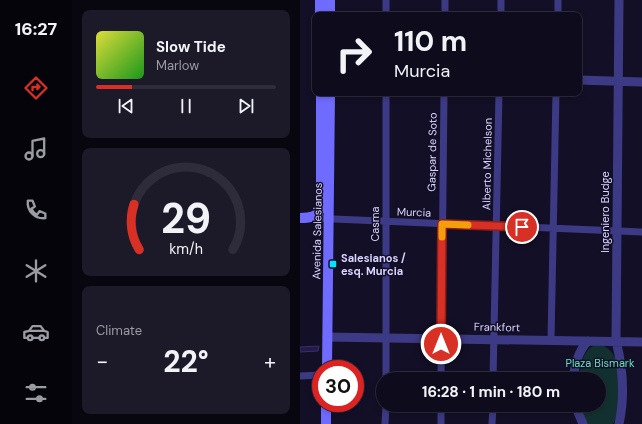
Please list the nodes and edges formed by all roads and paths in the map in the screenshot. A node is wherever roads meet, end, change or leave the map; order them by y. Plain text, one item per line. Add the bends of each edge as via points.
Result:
1 (320, 0) edge
2 (330, 0) edge
3 (386, 0) edge
4 (445, 0) edge
5 (501, 0) edge
6 (558, 0) edge
7 (619, 0) edge
8 (320, 12) edge
9 (330, 12) edge
10 (386, 12) edge
11 (445, 12) edge
12 (501, 12) edge
13 (558, 12) edge
14 (582, 80) edge
15 (618, 81) junction
16 (642, 82) edge
17 (321, 96) edge
18 (330, 96) edge
19 (386, 96) edge
20 (444, 96) edge
21 (499, 96) edge
22 (556, 96) edge
23 (305, 218) edge
24 (329, 220) junction
25 (386, 222) junction
26 (442, 224) junction
27 (496, 226) junction
28 (554, 228) junction
29 (617, 231) junction
30 (642, 232) edge
31 (327, 337) junction
32 (386, 338) junction
33 (441, 339) junction
34 (494, 339) junction
35 (551, 340) junction
36 (588, 341) junction
37 (616, 341) junction
38 (642, 342) edge
39 (327, 360) edge
40 (386, 372) edge
41 (441, 372) edge
42 (493, 372) edge
43 (574, 372) edge
44 (312, 375) edge
45 (300, 376) edge
46 (326, 412) edge
47 (386, 412) edge
48 (441, 412) edge
49 (493, 412) edge
50 (578, 412) edge
51 (326, 424) edge
52 (386, 424) edge
53 (441, 424) edge
54 (492, 424) edge
55 (583, 424) edge
56 (619, 424) edge

1 - 8 main road
2 - 9 main road
3 - 10 street
4 - 11 street
5 - 12 street
6 - 13 street
7 - 15 street, Ingeniero Budge
14 - 15 street
15 - 16 street
15 - 29 street, Ingeniero Budge
17 - 23 main road, Avenida Salesianos via 321,206 316,214
18 - 24 main road, Avenida Salesianos
19 - 25 street, Casma
20 - 26 street, Gaspar de Soto
21 - 27 street, Alberto Michelson
22 - 28 street
23 - 24 street, Murcia
24 - 25 street, Murcia
24 - 31 main road, Avenida Salesianos
25 - 26 street, Murcia
25 - 32 street, Casma
26 - 27 street, Murcia
26 - 33 street, Gaspar de Soto
27 - 28 street, Murcia
27 - 34 street, Alberto Michelson
28 - 29 street, Murcia
28 - 35 street
29 - 30 street, Murcia
29 - 37 street, Ingeniero Budge
31 - 32 street, Frankfort
31 - 39 main road, Avenida Salesianos
32 - 33 street, Frankfort
32 - 40 street, Casma
33 - 34 street, Frankfort
33 - 41 street, Gaspar de Soto
34 - 35 street, Frankfort
34 - 42 street, Alberto Michelson
35 - 36 street, Frankfort
36 - 37 street, Frankfort
36 - 43 street via 581,350
37 - 38 street, Frankfort
37 - 56 street, Ingeniero Budge via 623,386
44 - 45 street
46 - 51 main road
47 - 52 street
48 - 53 street
49 - 54 street
50 - 55 street

